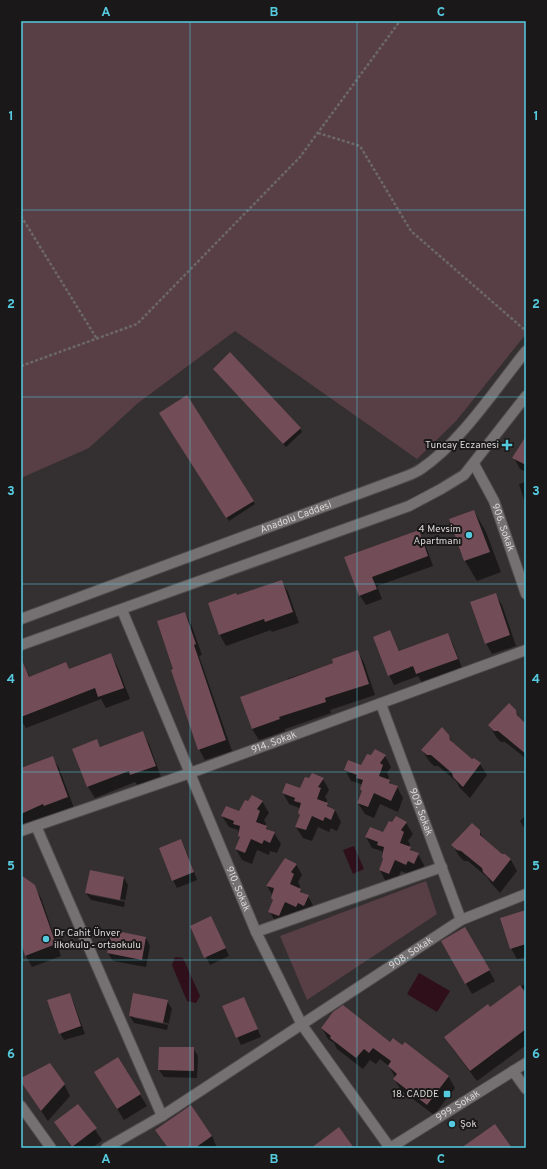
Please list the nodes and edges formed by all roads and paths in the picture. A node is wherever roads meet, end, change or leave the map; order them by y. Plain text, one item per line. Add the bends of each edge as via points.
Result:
1 (400, 21) edge
2 (318, 133) junction
3 (21, 216) edge
4 (526, 331) edge
5 (97, 339) junction
6 (526, 351) edge
7 (21, 366) edge
8 (526, 396) edge
9 (474, 464) junction
10 (526, 594) edge
11 (122, 610) junction
12 (21, 619) edge
13 (21, 645) edge
14 (526, 650) edge
15 (381, 704) junction
16 (190, 774) junction
17 (36, 826) junction
18 (21, 831) edge
19 (442, 867) junction
20 (526, 894) edge
21 (462, 920) junction
22 (256, 932) junction
23 (302, 1025) junction
24 (526, 1063) edge
25 (513, 1071) junction
26 (526, 1089) edge
27 (21, 1106) edge
28 (162, 1116) junction
29 (51, 1148) edge
30 (106, 1148) edge
31 (390, 1148) edge

1 - 2 path
2 - 4 path via 360,146 411,231
2 - 5 path via 300,157 137,324
3 - 5 path
5 - 7 path
6 - 12 street, Anadolu Caddesi via 466,427 439,455 420,470
8 - 9 street
9 - 10 street, 906. Sokak via 494,501
9 - 11 street via 464,475 441,490 409,506
11 - 13 street
11 - 16 street, 910. Sokak
14 - 15 street, 914. Sokak
15 - 16 street, 914. Sokak
15 - 19 street, 909. Sokak
16 - 17 street, 914. Sokak
16 - 22 street, 910. Sokak
17 - 18 street, 914. Sokak
17 - 28 street
19 - 21 street, 909. Sokak
19 - 22 street
20 - 21 street, 908. Sokak
21 - 23 street, 908. Sokak
22 - 23 street, 910. Sokak
23 - 28 street, 908. Sokak
23 - 31 street, 910. Sokak
24 - 25 street, 999. Sokak
25 - 26 street
25 - 31 street, 999. Sokak
27 - 29 street
28 - 30 street, 908. Sokak

